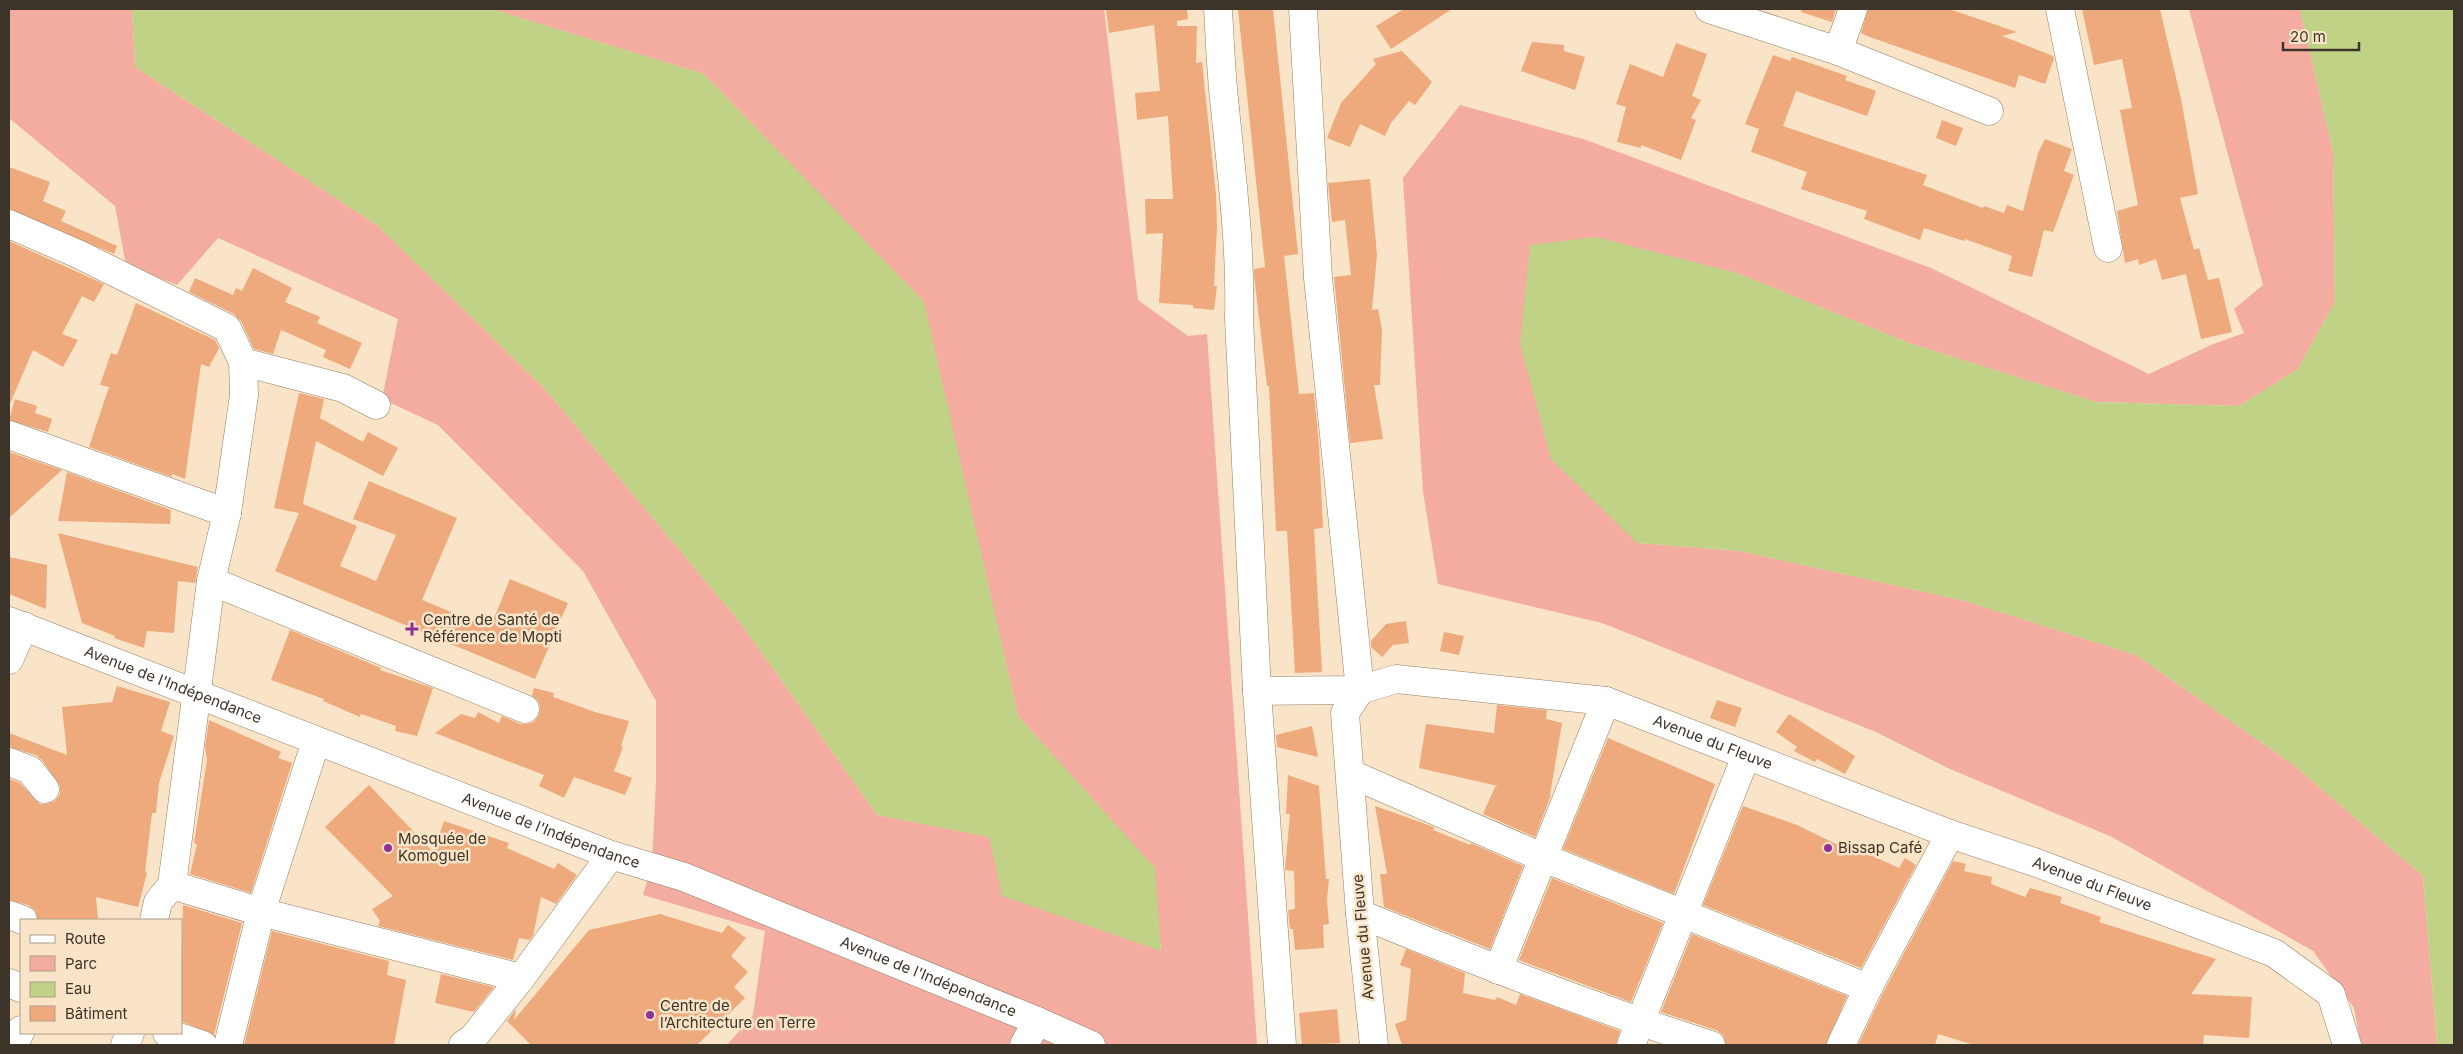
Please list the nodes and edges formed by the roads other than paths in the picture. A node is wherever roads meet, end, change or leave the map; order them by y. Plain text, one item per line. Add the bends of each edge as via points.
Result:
1 (1218, 9) edge
2 (1303, 9) edge
3 (1709, 9) edge
4 (1852, 9) edge
5 (2060, 9) edge
6 (1838, 52) junction
7 (1990, 111) dead end
8 (9, 224) edge
9 (2108, 248) dead end
10 (243, 362) junction
11 (376, 405) dead end
12 (9, 435) edge
13 (227, 513) junction
14 (212, 580) junction
15 (16, 624) edge
16 (9, 660) edge
17 (1360, 690) junction
18 (1257, 691) junction
19 (196, 695) junction
20 (1606, 701) junction
21 (525, 709) dead end
22 (316, 741) junction
23 (1746, 756) junction
24 (9, 762) edge
25 (1351, 774) junction
26 (45, 789) dead end
27 (1950, 834) junction
28 (612, 856) junction
29 (1544, 858) junction
30 (172, 885) junction
31 (261, 912) junction
32 (1360, 914) junction
33 (1683, 914) junction
34 (154, 919) edge
35 (1498, 970) junction
36 (521, 978) junction
37 (1868, 988) junction
38 (1037, 1020) junction
39 (20, 1032) edge
40 (170, 1034) edge
41 (1636, 1034) edge
42 (471, 1043) edge
43 (14, 1045) edge
44 (203, 1045) edge
45 (228, 1045) edge
46 (1024, 1045) edge
47 (1091, 1045) edge
48 (1282, 1045) edge
49 (1374, 1045) edge
50 (1710, 1045) edge
51 (1842, 1045) edge
52 (2348, 1045) edge

1 - 18 street via 1237,223
2 - 17 street via 1318,278
3 - 6 street
4 - 6 street
5 - 9 street
6 - 7 street
8 - 10 street via 78,254 227,328
10 - 11 street via 343,388
10 - 13 street via 244,395
12 - 13 street
13 - 14 street
14 - 19 street
14 - 21 street
15 - 16 street
15 - 19 street, Avenue de l'Indépendance
17 - 18 street
17 - 20 street, Avenue du Fleuve via 1396,679
17 - 25 street, Avenue du Fleuve via 1345,713
18 - 48 street
19 - 22 street, Avenue de l'Indépendance
19 - 30 street
20 - 23 street, Avenue du Fleuve
20 - 29 street
22 - 28 street, Avenue de l'Indépendance
22 - 31 street
23 - 27 street, Avenue du Fleuve
23 - 33 street
24 - 26 street via 30,770
25 - 29 street
25 - 32 street, Avenue du Fleuve
27 - 37 street
27 - 52 street, Avenue du Fleuve via 2037,863 2274,953 2331,994
28 - 36 street
28 - 38 street, Avenue de l'Indépendance via 684,877
29 - 33 street
29 - 35 street
30 - 31 street
30 - 34 street via 158,902
31 - 36 street
31 - 45 street
32 - 35 street
32 - 49 street, Avenue du Fleuve
33 - 37 street
33 - 41 street
35 - 41 street
36 - 42 street
37 - 51 street
38 - 46 street
38 - 47 street, Avenue de l'Indépendance
39 - 43 street
40 - 44 street
41 - 50 street

